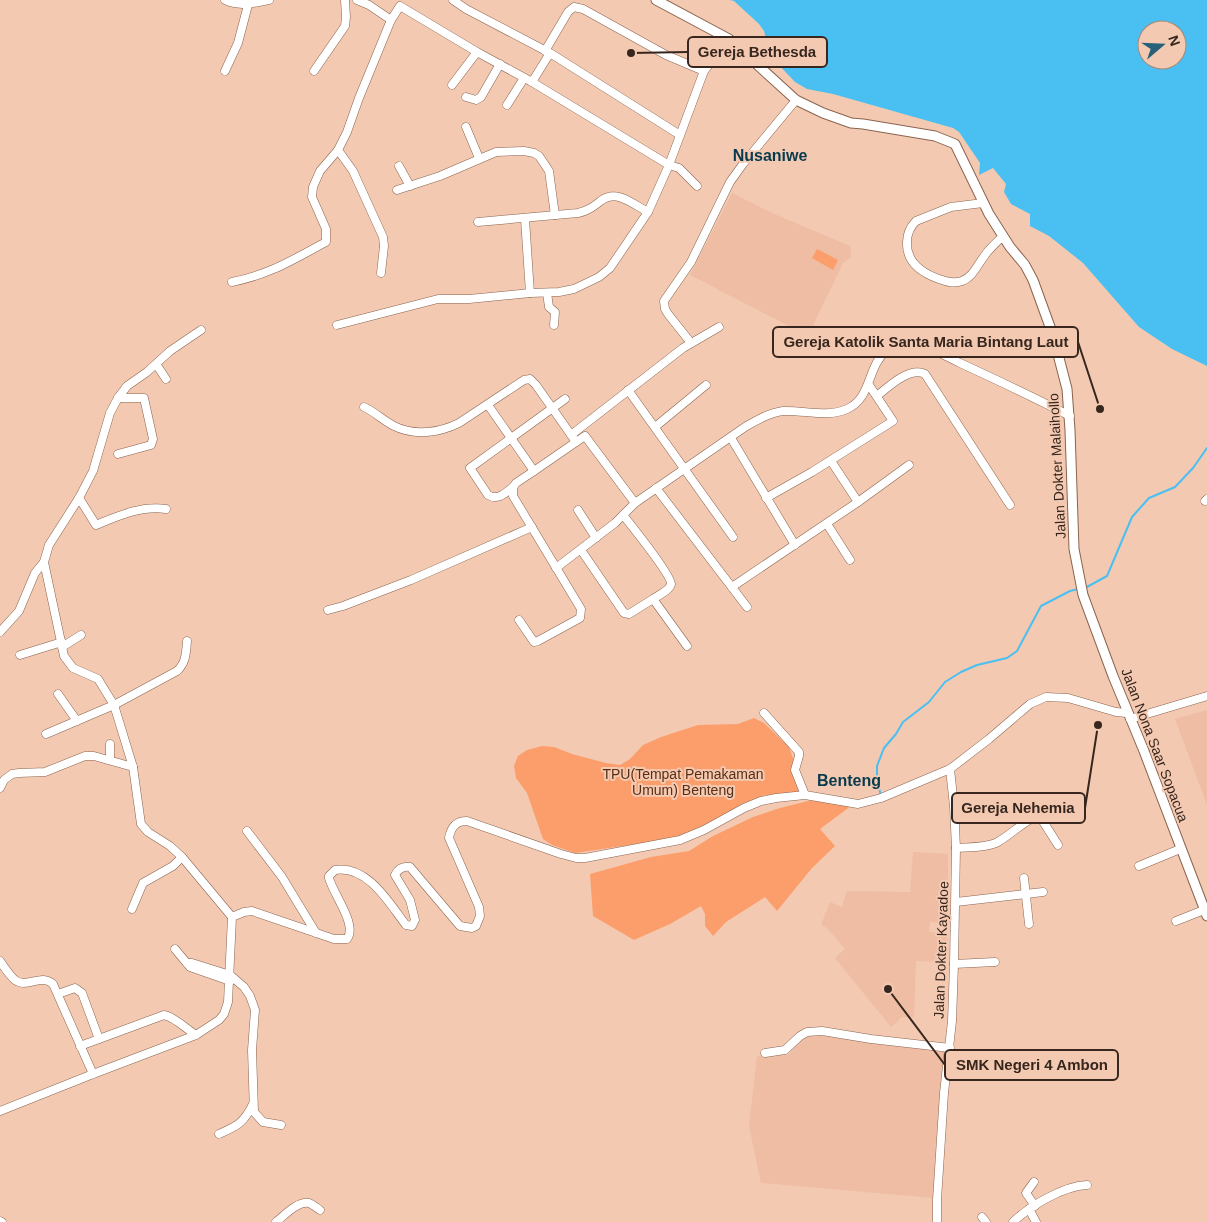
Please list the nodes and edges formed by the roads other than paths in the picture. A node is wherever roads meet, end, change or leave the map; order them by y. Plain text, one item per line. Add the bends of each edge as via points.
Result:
1 (225, 0) edge
2 (269, 0) edge
3 (345, 0) edge
4 (357, 0) edge
5 (453, 0) edge
6 (462, 0) edge
7 (656, 0) edge
8 (248, 4) junction
9 (466, 9) junction
10 (391, 20) junction
11 (729, 39) junction
12 (477, 52) junction
13 (547, 52) junction
14 (500, 64) junction
15 (314, 70) dead end
16 (225, 71) dead end
17 (704, 71) junction
18 (524, 78) junction
19 (532, 82) junction
20 (452, 85) dead end
21 (466, 97) dead end
22 (796, 100) junction
23 (507, 105) dead end
24 (466, 127) dead end
25 (680, 135) junction
26 (338, 150) junction
27 (479, 158) junction
28 (669, 165) junction
29 (399, 166) dead end
30 (410, 186) junction
31 (698, 186) dead end
32 (397, 190) dead end
33 (983, 203) junction
34 (648, 212) junction
35 (555, 215) junction
36 (525, 219) junction
37 (478, 222) dead end
38 (1004, 236) junction
39 (381, 273) dead end
40 (232, 282) dead end
41 (530, 293) junction
42 (547, 293) junction
43 (337, 325) dead end
44 (554, 325) dead end
45 (719, 327) dead end
46 (201, 330) dead end
47 (691, 343) junction
48 (156, 364) junction
49 (166, 379) dead end
50 (869, 384) junction
51 (706, 385) dead end
52 (628, 390) junction
53 (877, 396) junction
54 (118, 398) junction
55 (565, 399) dead end
56 (488, 405) junction
57 (364, 407) dead end
58 (553, 408) junction
59 (1070, 416) junction
60 (655, 427) junction
61 (580, 428) junction
62 (571, 435) junction
63 (585, 436) junction
64 (511, 438) junction
65 (731, 438) junction
66 (576, 442) junction
67 (118, 454) dead end
68 (831, 461) junction
69 (909, 465) dead end
70 (685, 470) junction
71 (534, 471) junction
72 (513, 487) junction
73 (656, 488) junction
74 (79, 498) junction
75 (766, 498) junction
76 (858, 502) junction
77 (635, 503) junction
78 (1010, 505) dead end
79 (166, 509) dead end
80 (578, 510) dead end
81 (623, 515) junction
82 (827, 524) junction
83 (532, 527) junction
84 (733, 536) dead end
85 (596, 538) junction
86 (795, 546) junction
87 (581, 550) junction
88 (850, 560) dead end
89 (44, 562) junction
90 (556, 568) junction
91 (1080, 583) joint
92 (732, 587) junction
93 (653, 599) junction
94 (747, 607) dead end
95 (328, 610) dead end
96 (519, 620) dead end
97 (0, 632) edge
98 (81, 635) dead end
99 (188, 641) dead end
100 (62, 645) junction
101 (687, 646) dead end
102 (20, 655) dead end
103 (58, 694) dead end
104 (1207, 696) edge
105 (114, 705) junction
106 (764, 713) dead end
107 (1129, 716) junction
108 (76, 721) junction
109 (46, 734) dead end
110 (110, 744) dead end
111 (110, 760) junction
112 (133, 768) junction
113 (950, 768) junction
114 (0, 788) edge
115 (805, 796) junction
116 (247, 831) dead end
117 (1058, 845) dead end
118 (956, 848) junction
119 (1180, 849) junction
120 (182, 857) junction
121 (1140, 866) dead end
122 (1024, 878) dead end
123 (1043, 892) dead end
124 (1025, 894) junction
125 (956, 902) junction
126 (132, 909) dead end
127 (1206, 913) edge
128 (232, 917) junction
129 (1176, 922) dead end
130 (1029, 924) dead end
131 (316, 933) junction
132 (175, 949) dead end
133 (0, 961) edge
134 (995, 962) dead end
135 (954, 964) junction
136 (232, 978) junction
137 (58, 994) junction
138 (196, 1035) junction
139 (99, 1039) junction
140 (80, 1046) junction
141 (950, 1048) junction
142 (765, 1053) dead end
143 (93, 1074) junction
144 (253, 1104) junction
145 (0, 1112) edge
146 (281, 1125) dead end
147 (219, 1134) dead end
148 (1034, 1182) dead end
149 (1087, 1184) dead end
150 (1032, 1207) junction
151 (320, 1210) dead end
152 (276, 1222) edge
153 (937, 1222) edge
154 (1013, 1222) edge
155 (1036, 1222) edge

1 - 8 street
2 - 8 street
3 - 15 street via 344,26
4 - 10 street
5 - 9 street
6 - 9 street
7 - 11 main road, Jalan Dokter Malaihollo
8 - 16 street via 238,43
9 - 13 street
10 - 12 street via 399,6 403,6
10 - 26 street
11 - 17 street
11 - 22 main road, Jalan Dokter Malaihollo
12 - 14 street
12 - 20 street
13 - 17 street via 568,12 574,7
13 - 19 street
13 - 25 street
14 - 18 street
14 - 21 street via 481,97 476,100
17 - 25 street
18 - 19 street
18 - 23 street
19 - 28 street
22 - 33 main road, Jalan Dokter Malaihollo via 851,123 935,136 955,144
22 - 47 street via 730,182 691,262 664,301 668,314
24 - 27 street
25 - 28 street
26 - 39 street via 353,171 383,237
26 - 40 street via 320,171 313,187 312,197 326,229 326,242 278,269
27 - 30 street
27 - 35 street via 512,150 539,156 548,171
28 - 31 street via 679,168
28 - 34 street
29 - 30 street
30 - 32 street
33 - 38 main road, Jalan Dokter Malaihollo
33 - 38 street via 951,207 916,221 908,236 911,260 938,279 955,283 973,273
34 - 35 street via 616,195 604,198 583,212
34 - 42 street via 606,272 567,291
35 - 36 street
36 - 37 street
36 - 41 street
38 - 59 main road, Jalan Dokter Malaihollo via 1025,265 1044,310 1063,369
41 - 42 street
41 - 43 street via 438,299
42 - 44 street via 549,307 555,312
45 - 47 street
46 - 48 street
47 - 52 street
48 - 49 street
48 - 54 street via 127,386
50 - 53 street
50 - 59 street via 876,362 886,351 901,344 921,345
50 - 65 street via 852,407 838,413 774,413
51 - 60 street
52 - 60 street
52 - 61 street
53 - 68 street via 893,421
53 - 78 street via 915,371 925,374
54 - 67 street via 144,398 153,439 151,445
54 - 74 street via 93,471
55 - 58 street
56 - 57 street via 452,427 417,433 394,426
56 - 58 street via 530,379
56 - 64 street
58 - 62 street
58 - 64 street
59 - 91 main road, Jalan Dokter Malaihollo via 1073,538
60 - 70 street
61 - 62 street
61 - 63 street
62 - 66 street
63 - 66 street
63 - 77 street
64 - 71 street
64 - 72 street via 470,468 493,498
65 - 70 street
65 - 75 street
66 - 71 street
68 - 75 street
68 - 76 street
69 - 76 street
70 - 73 street
70 - 84 street
71 - 72 street
72 - 83 street via 513,496
73 - 77 street
73 - 92 street
74 - 79 street via 96,525 139,510
74 - 89 street via 53,537
75 - 86 street
76 - 82 street
77 - 81 street
80 - 85 street
81 - 85 street
81 - 93 street via 671,581 668,589
82 - 86 street
82 - 88 street
83 - 90 street
83 - 95 street via 411,580
85 - 87 street
86 - 92 street
87 - 90 street
87 - 93 street via 626,614
89 - 97 street via 35,573 19,611
89 - 100 street
90 - 96 street via 581,609 580,618 534,642
91 - 107 main road, Jalan Nona Saar Sopacua
92 - 94 street
93 - 101 street
98 - 100 street
99 - 105 street via 180,669
100 - 102 street
100 - 105 street via 70,664 98,679
103 - 108 street
104 - 107 street
105 - 108 street
105 - 112 street
106 - 115 street via 799,752 795,770
107 - 113 street via 1068,698 1046,697 1030,704
107 - 119 main road, Jalan Nona Saar Sopacua
108 - 109 street
110 - 111 street
111 - 112 street
111 - 114 street via 85,756 45,772 12,774
112 - 120 street via 141,824
113 - 115 street via 864,804
113 - 118 street, Jalan Dokter Kayadoe
115 - 131 street via 761,801 680,840 581,858 460,821 452,828 449,838 478,907 480,916 476,926 460,926 410,867 403,867 395,875 410,900 415,920 410,927 374,884 356,874 337,869 329,878 349,922 349,936 343,940
116 - 131 street via 282,877
117 - 118 street via 1040,815 995,843
118 - 125 street, Jalan Dokter Kayadoe
119 - 121 street
119 - 127 main road, Jalan Nona Saar Sopacua
120 - 126 street via 143,883
120 - 128 street
122 - 124 street
123 - 124 street
124 - 125 street
124 - 130 street
125 - 135 street, Jalan Dokter Kayadoe
127 - 129 street
128 - 131 street via 252,911
128 - 136 street
132 - 136 street via 187,963
133 - 137 street via 16,981 22,984 48,980
134 - 135 street
135 - 141 street, Jalan Dokter Kayadoe
136 - 138 street via 224,1014 215,1024
136 - 144 street via 244,987 255,1010
137 - 139 street via 75,988 82,993
137 - 140 street
138 - 139 street via 174,1018 164,1015
138 - 143 street
139 - 140 street
140 - 143 street
141 - 142 street via 811,1031 785,1050
141 - 153 street, Jalan Dokter Kayadoe via 944,1093
143 - 145 street
144 - 146 street via 254,1112 263,1122
144 - 147 street via 243,1121
148 - 150 street via 1026,1193
149 - 150 street via 1069,1188
150 - 154 street
150 - 155 street
151 - 152 street via 309,1203 302,1204

